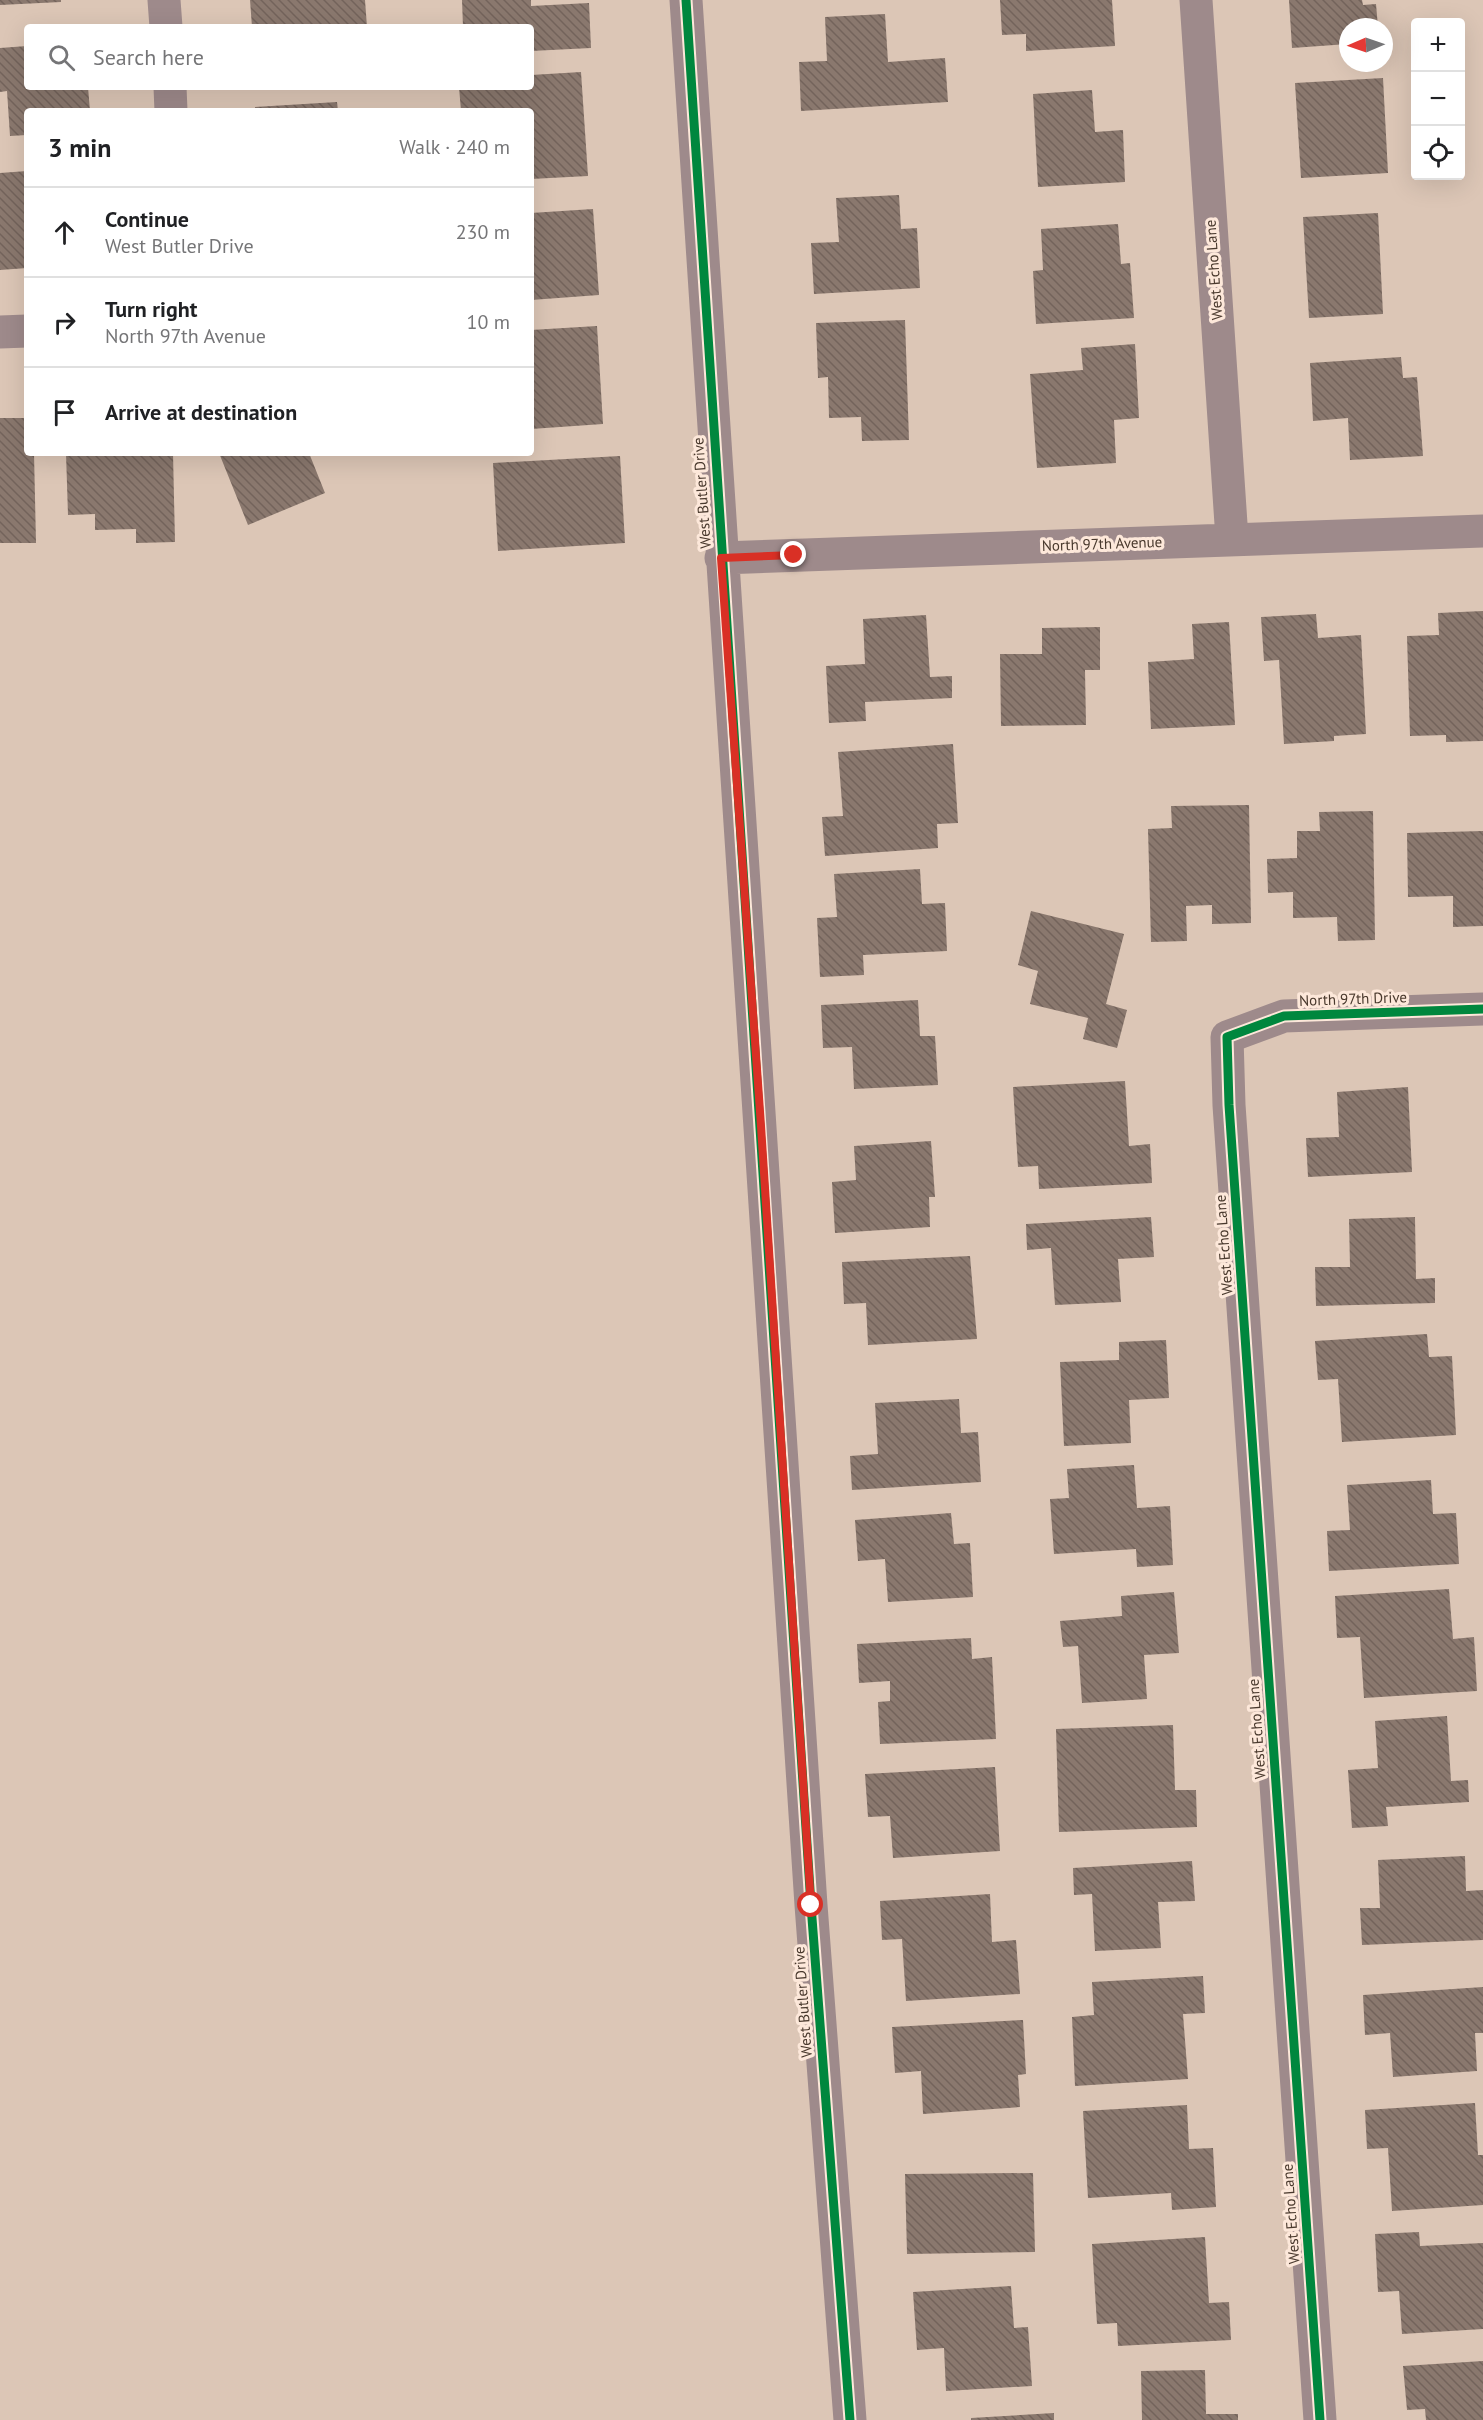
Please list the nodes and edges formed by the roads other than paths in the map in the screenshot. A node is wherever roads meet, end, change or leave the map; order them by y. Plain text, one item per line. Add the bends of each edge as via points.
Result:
1 (164, 0) edge
2 (686, 0) edge
3 (1196, 0) edge
4 (166, 24) edge
5 (170, 90) edge
6 (171, 108) edge
7 (24, 331) edge
8 (0, 332) edge
9 (1483, 531) edge
10 (1232, 539) junction
11 (721, 558) junction
12 (1483, 1009) edge
13 (1227, 1037) joint
14 (850, 2420) edge
15 (1320, 2420) edge

1 - 4 street
2 - 11 street, West Butler Drive
3 - 10 street, West Echo Lane
5 - 6 street
7 - 8 street
9 - 10 street, North 97th Avenue
10 - 11 street, North 97th Avenue
11 - 14 street, West Butler Drive via 811,1905
12 - 13 street, North 97th Drive via 1284,1016
13 - 15 street, West Echo Lane

